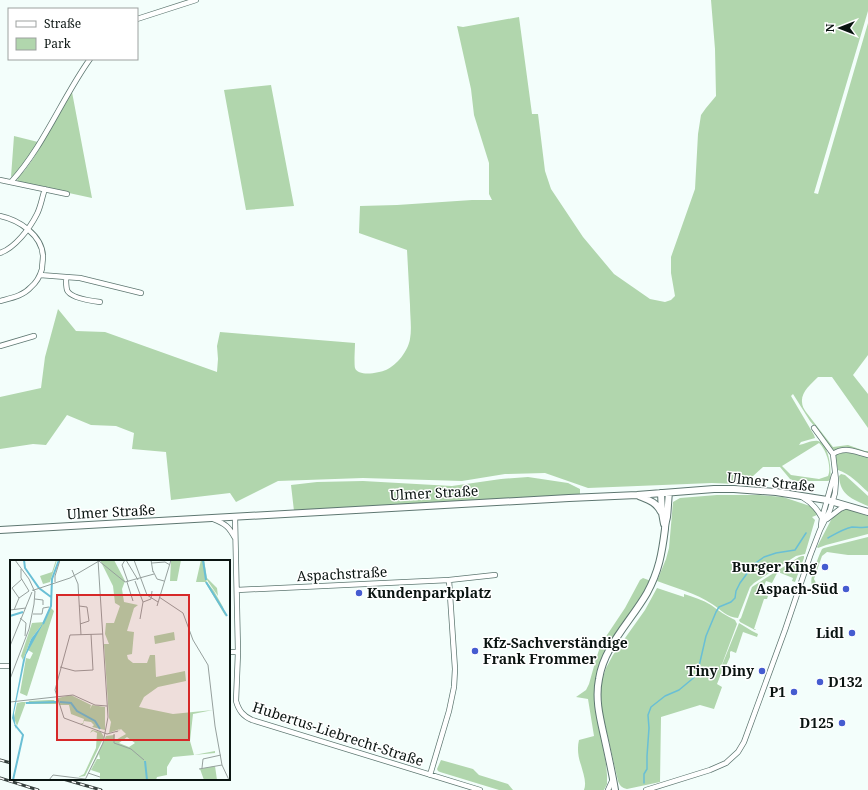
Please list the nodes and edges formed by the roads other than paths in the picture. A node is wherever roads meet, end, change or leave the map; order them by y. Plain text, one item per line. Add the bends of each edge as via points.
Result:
1 (196, 0) edge
2 (138, 19) edge
3 (89, 60) edge
4 (0, 180) edge
5 (11, 182) junction
6 (45, 189) junction
7 (67, 194) dead end
8 (0, 216) edge
9 (27, 229) junction
10 (0, 253) edge
11 (40, 276) junction
12 (66, 277) junction
13 (141, 293) dead end
14 (0, 301) edge
15 (100, 302) dead end
16 (34, 336) dead end
17 (0, 346) edge
18 (814, 428) dead end
19 (833, 454) junction
20 (868, 455) edge
21 (661, 493) junction
22 (669, 493) junction
23 (637, 495) junction
24 (801, 496) junction
25 (830, 501) junction
26 (849, 506) junction
27 (868, 512) edge
28 (662, 513) junction
29 (235, 517) junction
30 (212, 519) junction
31 (824, 519) junction
32 (665, 528) junction
33 (0, 530) edge
34 (236, 540) junction
35 (495, 575) dead end
36 (449, 580) junction
37 (237, 590) junction
38 (230, 652) edge
39 (238, 652) junction
40 (430, 775) junction
41 (613, 777) junction
42 (480, 790) edge
43 (608, 790) edge
44 (615, 790) edge
45 (646, 790) edge

1 - 2 street
3 - 5 street via 31,158
4 - 5 street
5 - 6 street
6 - 7 street
6 - 9 street via 37,213
8 - 9 street via 13,220
9 - 10 street via 21,238
9 - 11 street via 41,246 43,255
11 - 12 street
11 - 14 street via 23,294
12 - 13 street
12 - 15 street via 69,293
16 - 17 street
18 - 19 street
19 - 20 street via 846,449
19 - 25 street via 836,487
21 - 22 main road, Ulmer Straße
21 - 23 main road, Ulmer Straße
21 - 28 main road
22 - 24 main road, Ulmer Straße via 734,489
22 - 32 main road
23 - 28 main road via 658,506
23 - 29 main road, Ulmer Straße
24 - 25 main road, Ulmer Straße
24 - 31 street via 811,502
25 - 26 main road, Ulmer Straße
25 - 31 street
26 - 27 main road, Ulmer Straße
26 - 31 street
28 - 32 main road
29 - 30 main road, Ulmer Straße
29 - 34 street, Hubertus-Liebrecht-Straße
30 - 33 main road, Ulmer Straße
30 - 34 street via 230,528
31 - 45 street via 744,742 738,752 726,763 710,770
32 - 41 main road via 663,548 655,575 640,604 610,648 598,679 598,708
34 - 37 street, Hubertus-Liebrecht-Straße
35 - 36 street, Aspachstraße
36 - 37 street, Aspachstraße
36 - 40 street via 454,687
37 - 39 street, Hubertus-Liebrecht-Straße
38 - 39 street
39 - 40 street, Hubertus-Liebrecht-Straße via 236,700 238,708 246,717
40 - 42 street, Hubertus-Liebrecht-Straße
41 - 43 street
41 - 44 main road

